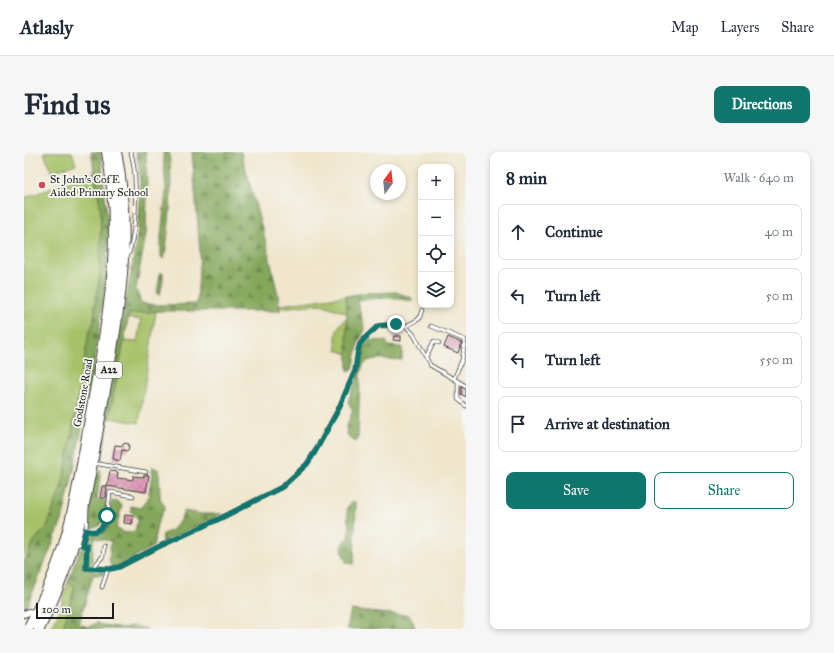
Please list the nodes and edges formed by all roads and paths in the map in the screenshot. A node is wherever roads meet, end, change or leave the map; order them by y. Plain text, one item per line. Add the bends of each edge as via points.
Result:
1 (107, 152) edge
2 (116, 152) edge
3 (131, 152) edge
4 (124, 262) junction
5 (422, 310) dead end
6 (406, 326) junction
7 (431, 326) dead end
8 (439, 343) dead end
9 (426, 357) junction
10 (454, 379) junction
11 (458, 381) junction
12 (466, 386) edge
13 (466, 406) edge
14 (91, 463) junction
15 (146, 472) dead end
16 (86, 490) junction
17 (133, 496) dead end
18 (86, 530) junction
19 (78, 544) junction
20 (104, 546) dead end
21 (92, 569) junction
22 (108, 569) junction
23 (102, 587) dead end
24 (24, 614) edge
25 (36, 614) junction
26 (28, 629) edge
27 (39, 629) edge

1 - 25 highway, Godstone Road / A22 via 113,195 114,256 106,335 67,535
2 - 4 highway, Godstone Road / A22 via 122,194
3 - 4 lane via 136,178 135,204 131,249
4 - 14 highway, Godstone Road / A22 via 115,331
5 - 6 lane via 419,319
6 - 9 lane
6 - 22 lane via 378,326 360,344 355,371 338,410 307,464 282,487 119,567
7 - 10 lane via 465,340 462,360
8 - 9 lane via 434,341
9 - 10 lane via 430,365
10 - 11 lane
11 - 12 lane
11 - 13 lane via 458,399
14 - 15 lane
14 - 16 highway, Godstone Road / A22
16 - 18 lane
16 - 19 highway, Godstone Road / A22
17 - 18 lane via 110,492 105,524 95,532
18 - 19 lane
19 - 21 lane via 87,546 86,568
19 - 27 highway, Godstone Road / A22
20 - 21 lane via 103,556
21 - 22 lane
22 - 23 lane
24 - 25 street
25 - 26 highway, Godstone Road / A22

